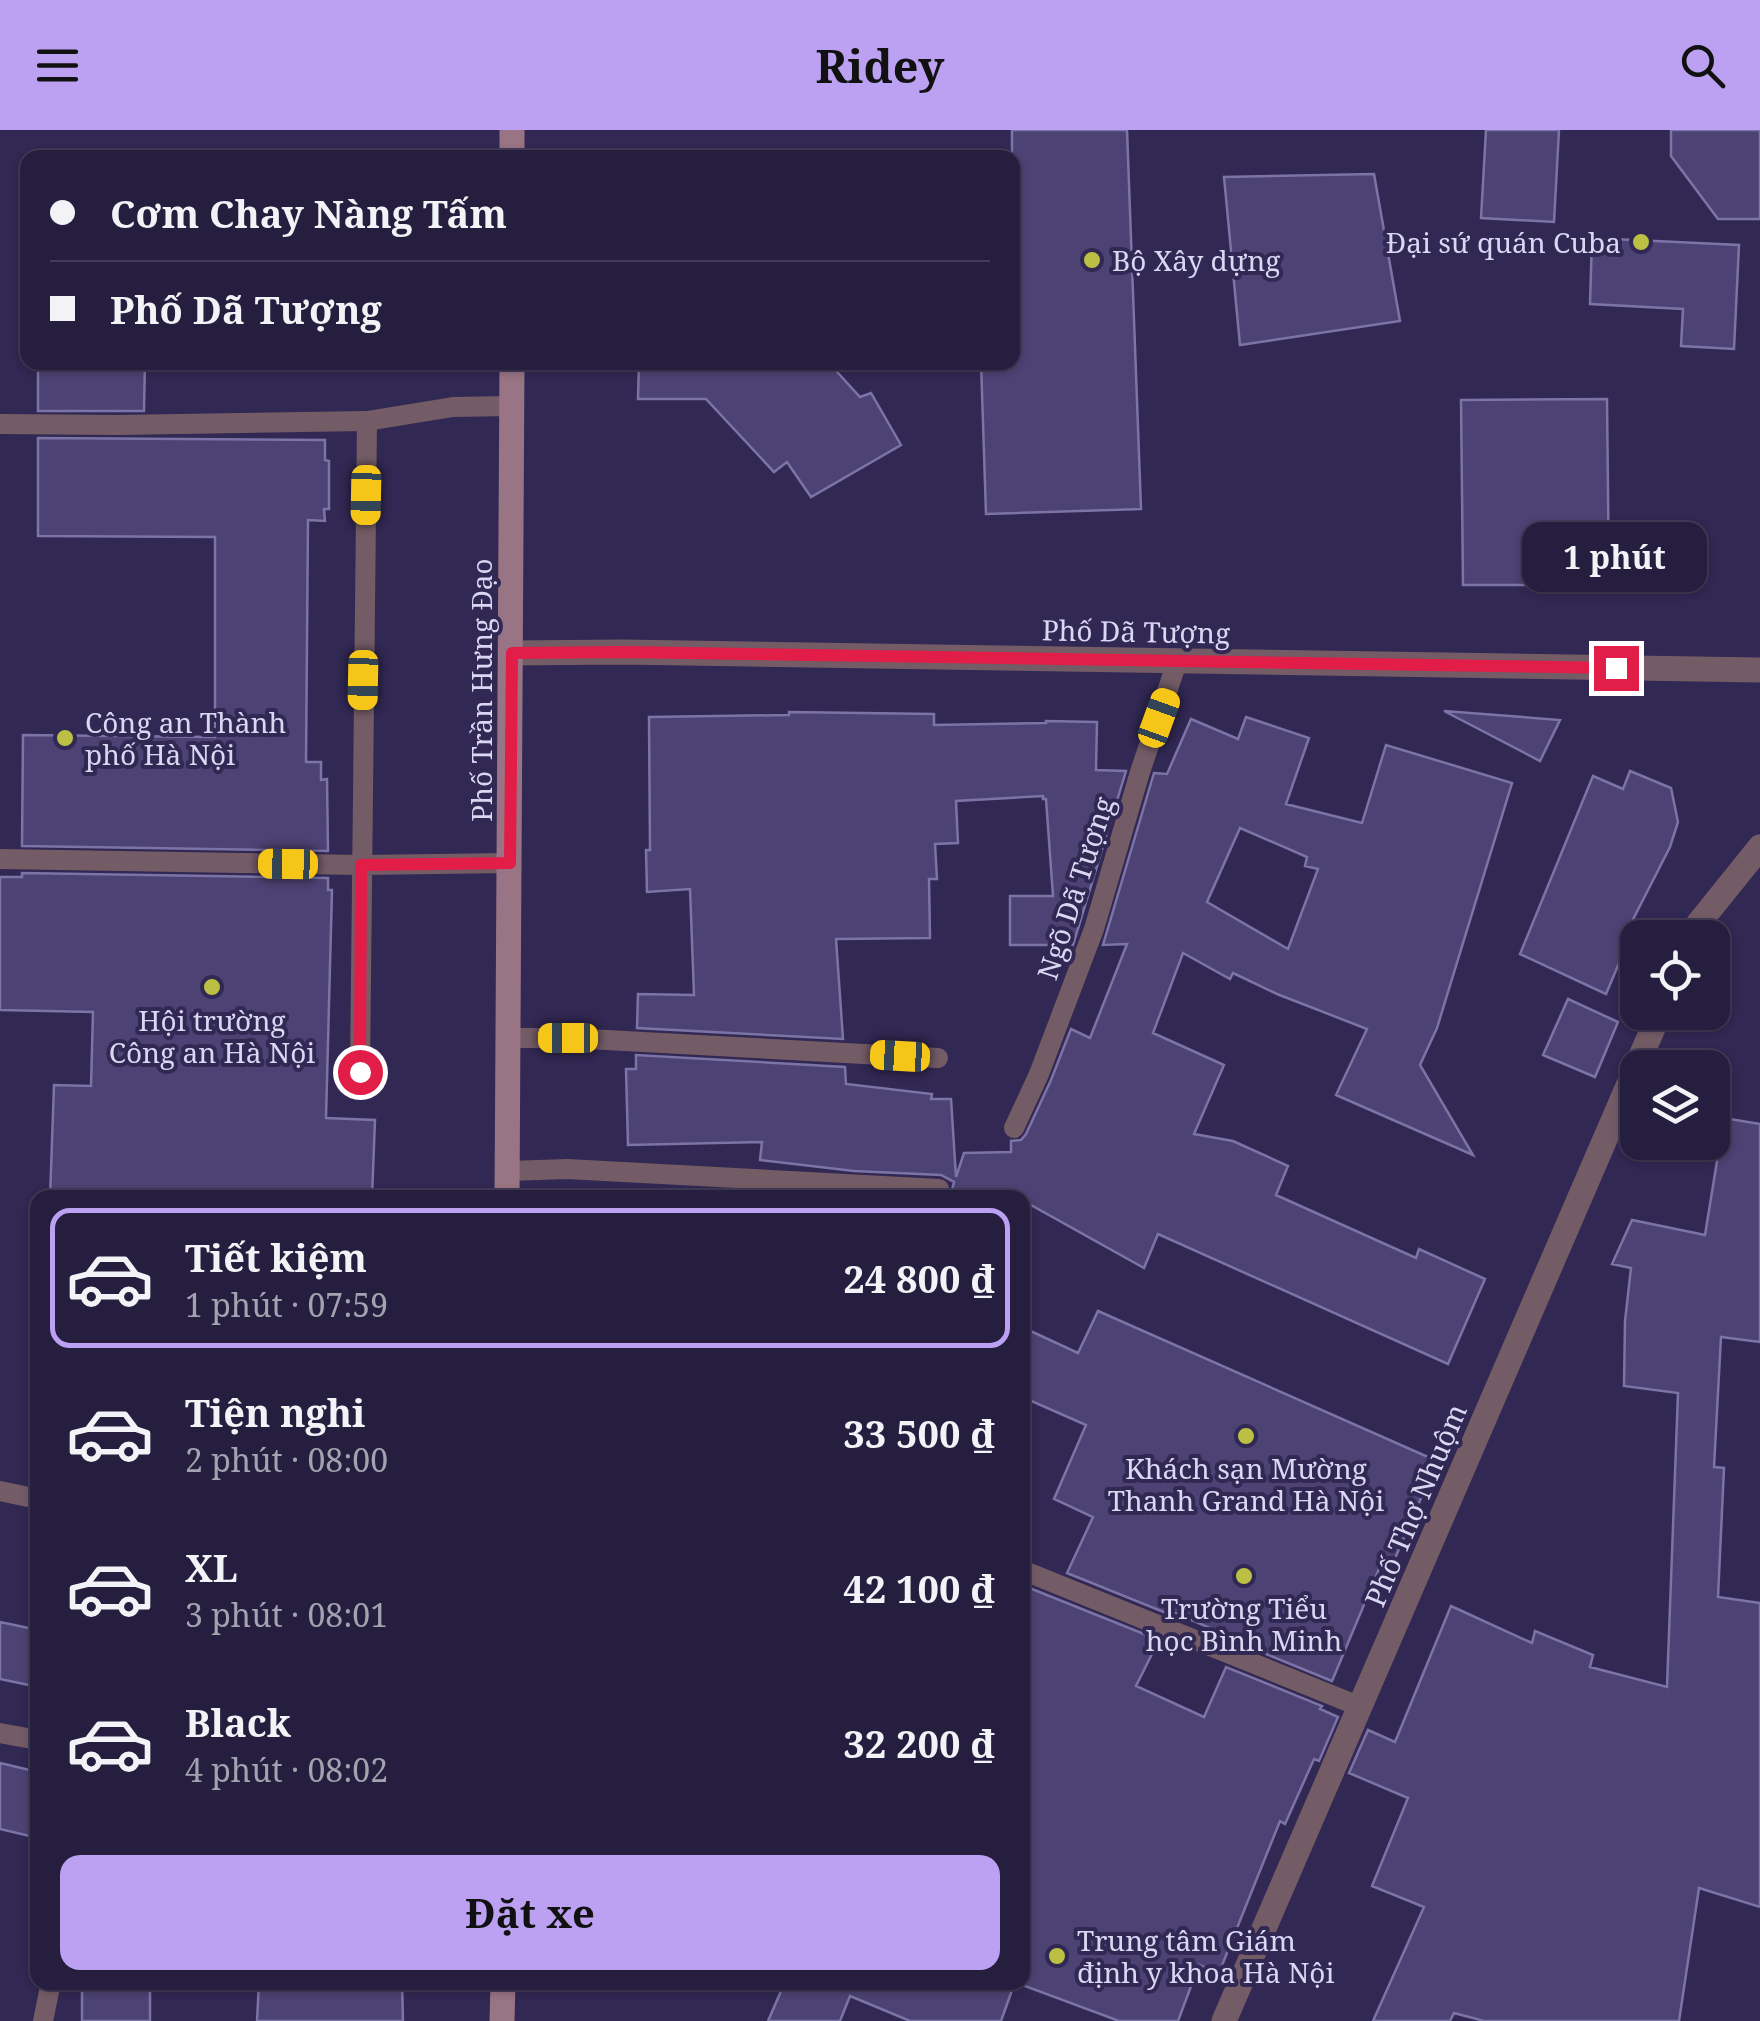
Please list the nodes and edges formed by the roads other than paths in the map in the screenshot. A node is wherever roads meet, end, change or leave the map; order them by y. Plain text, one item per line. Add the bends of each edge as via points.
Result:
1 (512, 370) edge
2 (512, 406) junction
3 (366, 420) junction
4 (0, 424) edge
5 (512, 653) junction
6 (1177, 662) junction
7 (1760, 670) edge
8 (1760, 847) edge
9 (0, 860) edge
10 (510, 863) junction
11 (361, 865) junction
12 (1701, 920) edge
13 (1652, 1030) edge
14 (508, 1038) junction
15 (938, 1058) dead end
16 (360, 1072) dead end
17 (1014, 1128) dead end
18 (507, 1171) junction
19 (938, 1189) dead end
20 (507, 1190) edge
21 (0, 1491) edge
22 (30, 1498) edge
23 (1030, 1573) edge
24 (1361, 1707) junction
25 (0, 1734) edge
26 (30, 1739) edge
27 (49, 1990) edge
28 (502, 1990) edge
29 (43, 2021) edge
30 (502, 2021) edge
31 (1224, 2021) edge

1 - 2 main road, Phố Trần Hưng Đạo
2 - 3 lane via 453,406
2 - 5 main road, Phố Trần Hưng Đạo
3 - 4 lane
3 - 11 lane
5 - 6 street, Phố Dã Tượng
5 - 10 main road, Phố Trần Hưng Đạo
6 - 7 street, Phố Dã Tượng
6 - 17 lane, Ngõ Dã Tượng via 1094,930
8 - 12 street
9 - 11 lane
10 - 11 lane
10 - 14 main road, Phố Trần Hưng Đạo
11 - 16 lane
13 - 24 street, Phố Thợ Nhuộm
14 - 15 lane
14 - 18 main road, Phố Trần Hưng Đạo
18 - 19 lane
18 - 20 main road, Phố Trần Hưng Đạo
21 - 22 lane
23 - 24 lane
24 - 31 street, Phố Thợ Nhuộm
25 - 26 lane
27 - 29 lane
28 - 30 main road

